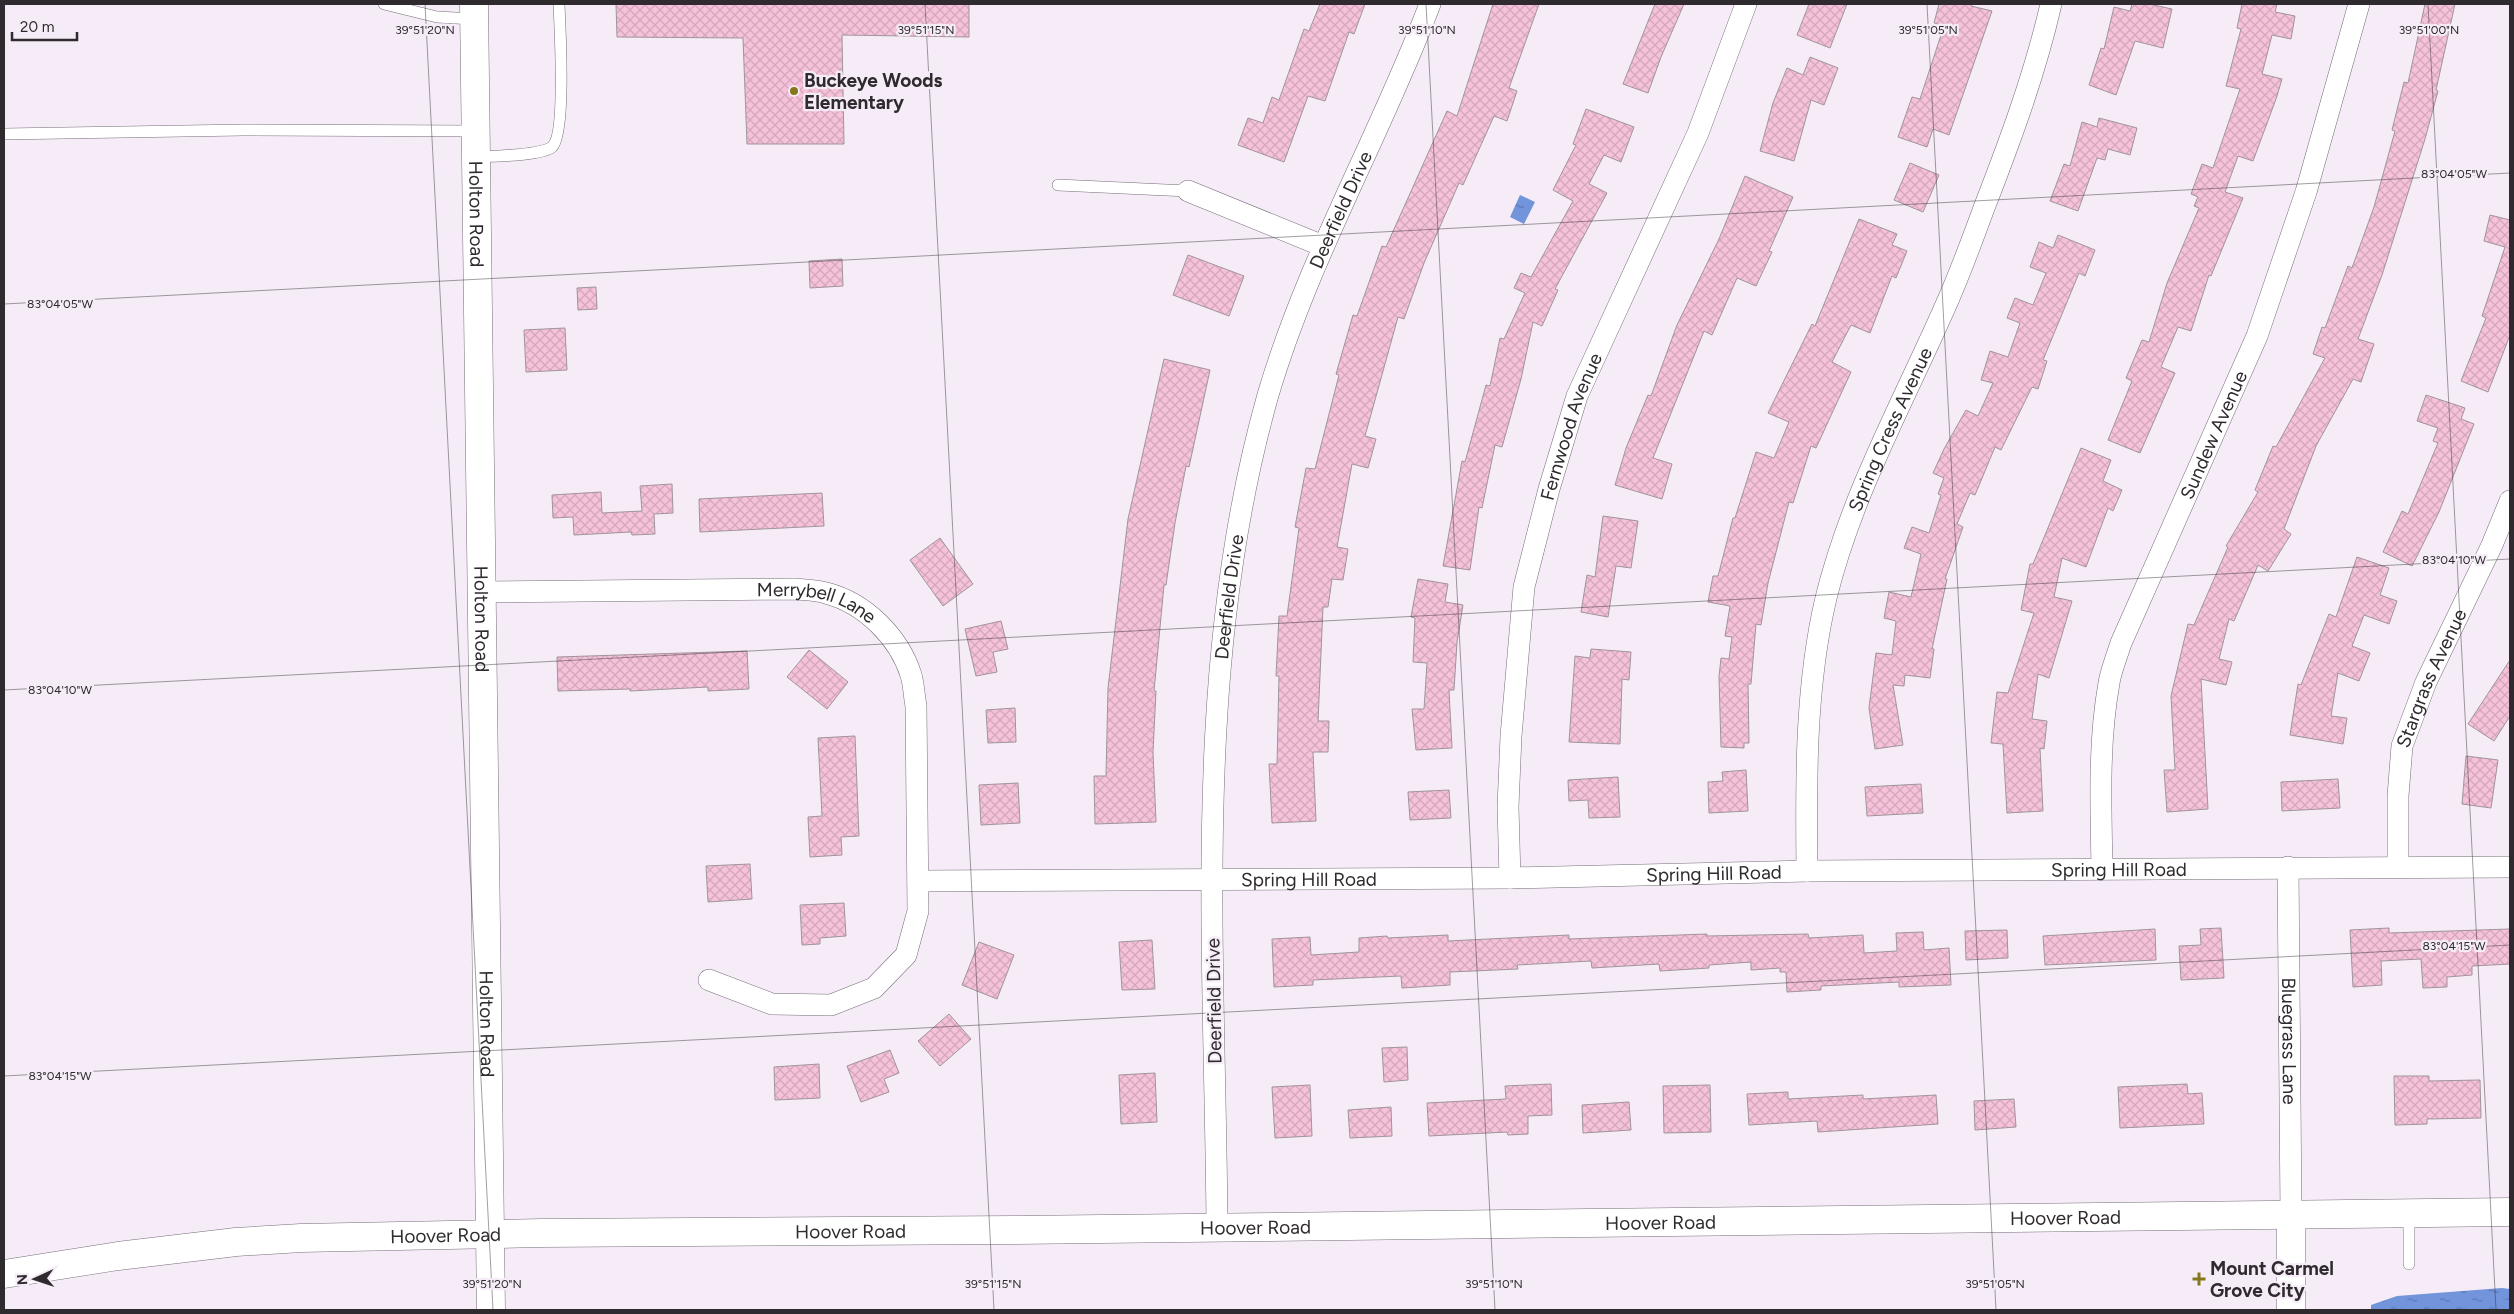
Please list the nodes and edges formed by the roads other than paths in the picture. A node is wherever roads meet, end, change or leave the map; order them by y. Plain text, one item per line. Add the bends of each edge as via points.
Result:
1 (384, 4) edge
2 (559, 4) edge
3 (1430, 4) edge
4 (1746, 4) edge
5 (2051, 4) edge
6 (2359, 4) edge
7 (474, 11) edge
8 (4, 134) edge
9 (476, 144) junction
10 (1058, 185) dead end
11 (1188, 191) joint
12 (1323, 246) junction
13 (2510, 502) edge
14 (481, 592) junction
15 (2288, 867) junction
16 (2398, 867) junction
17 (2510, 867) edge
18 (2102, 869) junction
19 (1807, 871) junction
20 (1510, 878) junction
21 (1212, 880) junction
22 (918, 881) junction
23 (709, 980) dead end
24 (2510, 1212) edge
25 (2291, 1213) junction
26 (2410, 1213) junction
27 (1217, 1226) junction
28 (490, 1234) junction
29 (2409, 1264) dead end
30 (4, 1274) edge
31 (491, 1310) edge
32 (2291, 1310) edge

1 - 7 lane via 437,16
2 - 9 lane via 560,114 558,137 553,146 514,156
3 - 12 street, Deerfield Drive via 1409,60
4 - 20 street, Fernwood Avenue via 1698,133 1577,396 1549,488 1524,587 1511,736
5 - 19 street, Spring Cress Avenue via 2042,44 1999,170 1950,296 1868,472 1826,598 1810,702
6 - 18 street, Sundew Avenue via 2306,192 2257,336 2121,643 2109,682 2101,800
7 - 9 main road, Holton Road
8 - 9 lane via 243,130
9 - 14 main road, Holton Road
10 - 11 lane
11 - 12 street
12 - 21 street, Deerfield Drive via 1296,310 1268,397 1236,530 1219,659 1213,754
13 - 16 street, Stargrass Avenue via 2426,682 2402,746
14 - 22 street, Merrybell Lane via 795,589 826,593 854,605 883,628 898,647 911,676 916,706
14 - 28 main road, Holton Road
15 - 16 street, Spring Hill Road
15 - 18 street, Spring Hill Road
15 - 25 street, Bluegrass Lane
16 - 17 street, Spring Hill Road
18 - 19 street, Spring Hill Road
19 - 20 street, Spring Hill Road
20 - 21 street, Spring Hill Road
21 - 22 street, Spring Hill Road
21 - 27 street, Deerfield Drive
22 - 23 street, Merrybell Lane via 918,911 906,955 874,988 831,1005 772,1004
24 - 26 main road, Hoover Road
25 - 26 main road, Hoover Road
25 - 27 main road, Hoover Road
25 - 32 main road
26 - 29 lane
27 - 28 main road, Hoover Road
28 - 30 main road, Hoover Road via 236,1242 112,1256
28 - 31 main road, Holton Road

